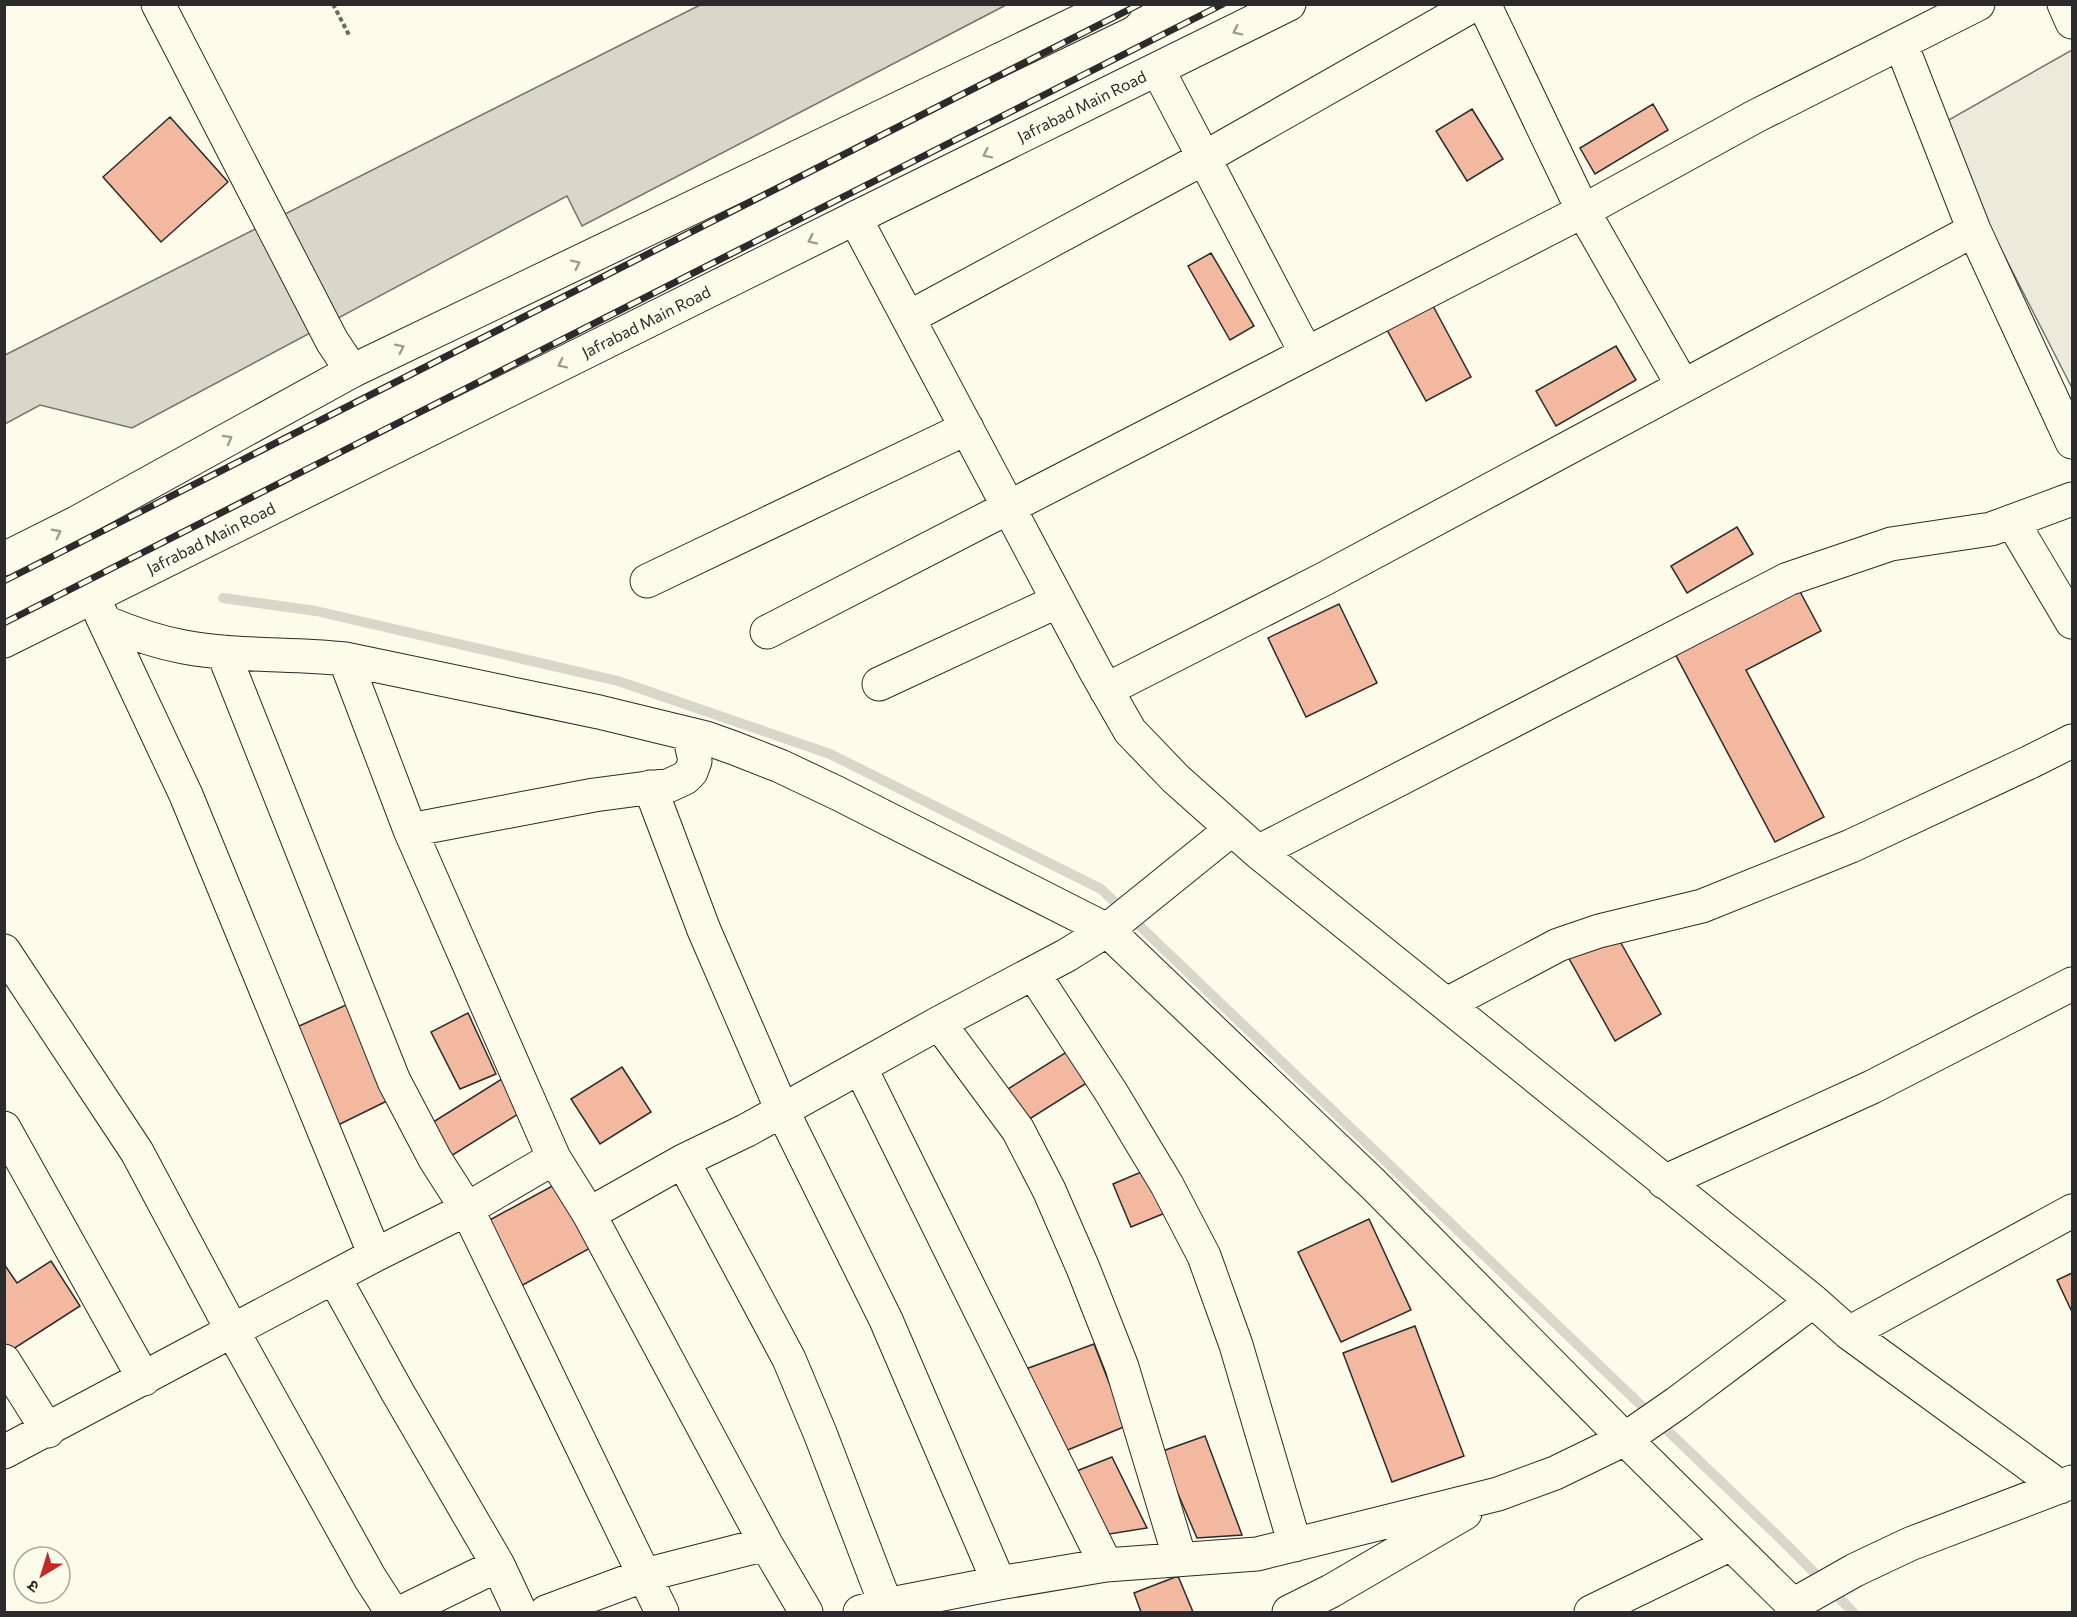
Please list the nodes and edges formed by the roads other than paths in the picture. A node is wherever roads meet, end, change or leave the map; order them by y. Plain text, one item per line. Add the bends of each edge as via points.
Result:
1 (158, 4) edge
2 (1116, 4) edge
3 (1289, 4) edge
4 (1475, 4) edge
5 (1484, 4) edge
6 (1978, 4) edge
7 (2064, 4) edge
8 (2073, 22) edge
9 (1901, 44) junction
10 (1158, 70) junction
11 (1204, 158) junction
12 (1583, 211) junction
13 (855, 218) junction
14 (1974, 230) junction
15 (908, 318) junction
16 (1306, 353) junction
17 (352, 371) junction
18 (1683, 387) junction
19 (967, 428) junction
20 (2073, 442) edge
21 (2073, 499) edge
22 (1008, 507) junction
23 (2012, 521) junction
24 (4, 559) edge
25 (647, 581) dead end
26 (1058, 601) junction
27 (98, 610) junction
28 (2073, 622) edge
29 (766, 632) dead end
30 (4, 641) edge
31 (223, 652) junction
32 (345, 659) junction
33 (879, 684) dead end
34 (1106, 690) junction
35 (689, 734) junction
36 (2073, 741) edge
37 (650, 787) junction
38 (1232, 829) junction
39 (410, 830) junction
40 (1258, 852) junction
41 (1120, 919) junction
42 (4, 951) edge
43 (1033, 973) junction
44 (2073, 984) edge
45 (1447, 1004) junction
46 (939, 1023) junction
47 (860, 1067) junction
48 (782, 1110) junction
49 (4, 1128) edge
50 (554, 1158) junction
51 (683, 1161) junction
52 (1664, 1182) junction
53 (467, 1209) junction
54 (2073, 1211) edge
55 (589, 1214) junction
56 (375, 1255) junction
57 (334, 1277) junction
58 (1813, 1301) junction
59 (232, 1330) junction
60 (1849, 1333) junction
61 (4, 1361) edge
62 (144, 1378) junction
63 (48, 1431) junction
64 (1631, 1435) junction
65 (4, 1452) edge
66 (2066, 1485) edge
67 (1498, 1494) junction
68 (766, 1544) junction
69 (1731, 1544) junction
70 (1295, 1545) junction
71 (1180, 1559) junction
72 (498, 1565) junction
73 (1106, 1565) junction
74 (645, 1575) junction
75 (999, 1583) junction
76 (1803, 1603) edge
77 (873, 1609) edge
78 (392, 1612) edge
79 (402, 1612) edge
80 (520, 1612) edge
81 (546, 1612) edge
82 (662, 1612) edge
83 (806, 1612) edge
84 (1289, 1612) edge
85 (1591, 1612) edge

1 - 17 street via 332,341
17 -> 2 street
3 -> 10 street, Jafrabad Main Road
4 - 11 street
5 - 12 street
6 - 9 street
7 - 8 street
9 - 12 street via 1756,116
9 - 14 street
10 - 11 street
10 -> 13 street, Jafrabad Main Road
11 - 15 street
11 - 16 street
12 - 16 street
12 - 18 street
13 - 15 street
13 -> 27 street, Jafrabad Main Road
14 - 18 street
14 - 20 street
15 - 19 street
16 - 22 street
24 -> 17 street
18 - 34 street via 1324,579
19 - 22 street
19 - 25 street
21 - 23 street
22 - 26 street
22 - 29 street
23 - 28 street
23 - 40 street via 1991,529 1891,544 1788,579
26 - 33 street
26 - 34 street
27 - 30 street, Jafrabad Main Road
27 - 31 street via 135,635
27 - 56 street via 186,795
31 - 32 street
31 - 53 street via 394,1081 435,1159
32 - 35 street
32 - 39 street
34 - 38 street via 1130,731
35 - 37 street via 695,761 691,772 670,785
35 - 41 street via 780,766
36 - 45 street via 1851,846 1702,906 1558,945
37 - 39 street
37 - 48 street via 704,930
38 - 40 street
38 - 41 street
39 - 50 street
40 - 45 street
41 - 43 street
41 - 64 street via 1373,1184
42 - 59 street via 137,1152
43 - 46 street
43 - 70 street via 1111,1092 1204,1256 1236,1345
44 - 52 street via 1872,1087
45 - 52 street
46 - 47 street
46 - 71 street via 1018,1130 1049,1190 1122,1368
47 - 48 street
47 - 73 street
48 - 51 street
48 - 75 street via 886,1320
49 - 62 street
50 - 53 street
50 - 55 street
51 - 55 street
51 - 77 street via 789,1359 820,1433
52 - 58 street
53 - 56 street
53 - 74 street
54 - 60 street
55 - 68 street
56 - 57 street
57 - 59 street
57 - 72 street
58 - 60 street
58 - 64 street
59 - 62 street
59 - 78 street
60 - 66 street
61 - 63 street
62 - 63 street
63 - 65 street
64 - 67 street via 1556,1473
64 - 69 street
66 - 76 street via 1910,1544 1855,1570
67 - 70 street
67 - 84 street
68 - 74 street
68 - 83 street
69 - 76 street
69 - 85 street
70 - 71 street via 1257,1554
71 - 73 street
72 - 79 street
72 - 80 street
73 - 75 street
74 - 81 street
74 - 82 street
75 - 77 street

